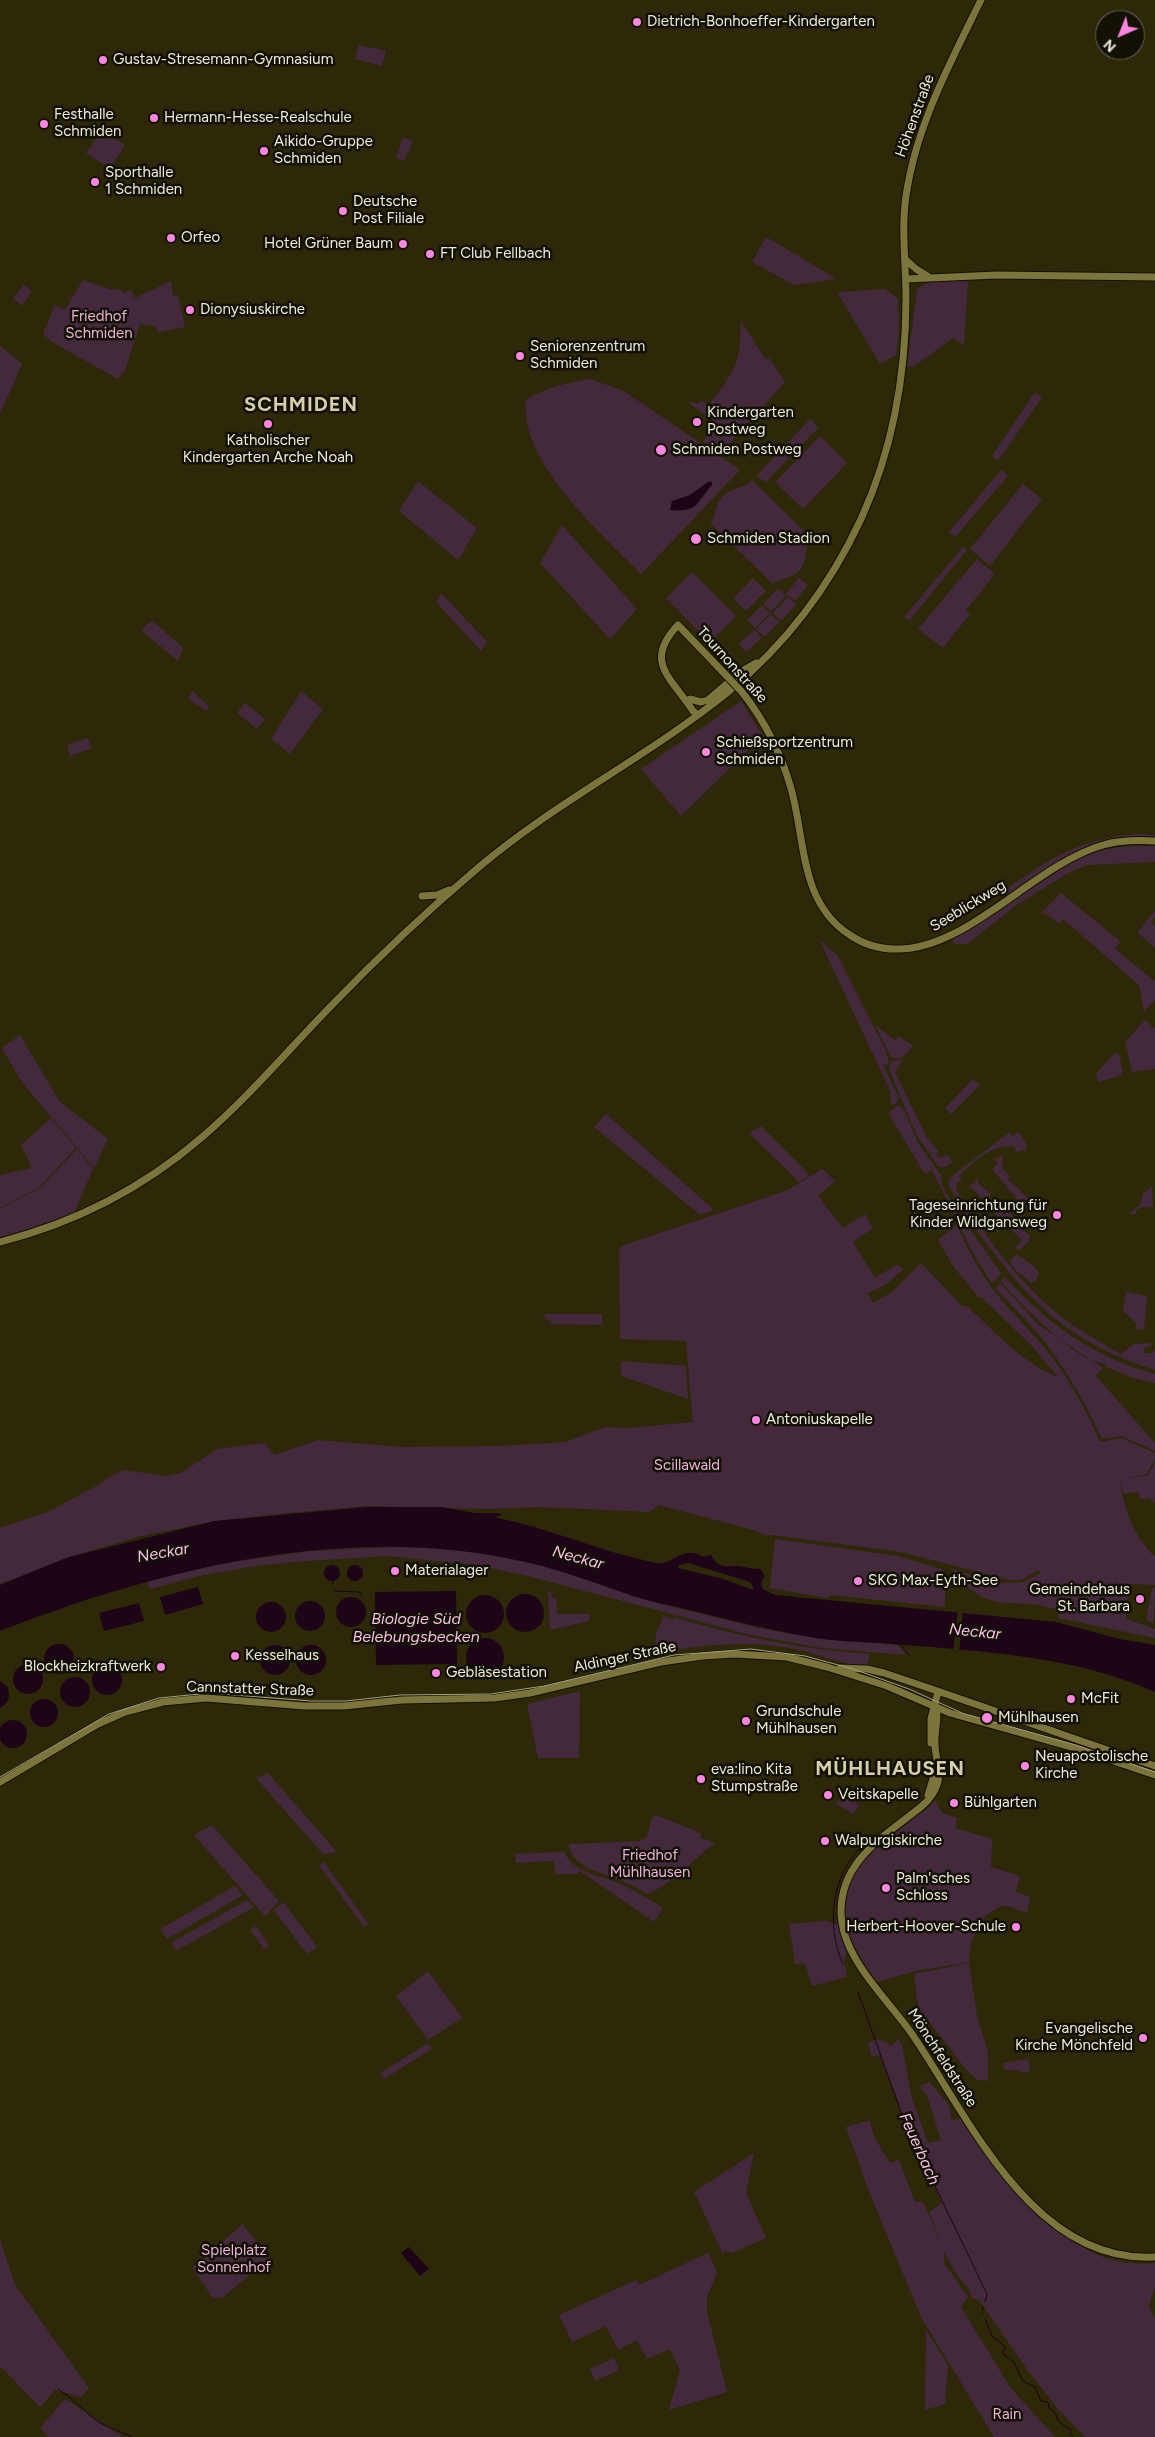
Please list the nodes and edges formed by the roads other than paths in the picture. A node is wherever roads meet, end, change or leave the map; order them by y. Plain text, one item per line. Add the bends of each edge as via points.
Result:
1 (981, 0) edge
2 (904, 258) junction
3 (929, 277) junction
4 (1155, 277) edge
5 (906, 279) junction
6 (763, 660) junction
7 (680, 690) junction
8 (690, 699) junction
9 (698, 715) junction
10 (1155, 842) edge
11 (806, 866) joint
12 (456, 887) junction
13 (422, 896) dead end
14 (0, 1242) edge
15 (827, 1667) junction
16 (938, 1692) junction
17 (429, 1698) joint
18 (936, 1706) junction
19 (949, 1712) junction
20 (938, 1715) junction
21 (1155, 1766) edge
22 (1155, 1775) edge
23 (0, 1782) edge
24 (916, 1811) junction
25 (1155, 2257) edge

1 - 2 main road, Höhenstraße via 940,83 913,159 905,205
2 - 3 main road
2 - 5 main road, Höhenstraße
3 - 4 main road
3 - 5 main road
5 - 6 main road, Höhenstraße via 901,383 889,441 869,500 828,579 799,620
6 - 8 main road via 742,671 708,700
6 - 9 main road
7 - 8 main road
7 - 9 main road
7 - 11 main road, Tournonstraße, bridge via 665,672 661,658 663,644 678,625 742,692 763,722 784,766 795,803
8 - 9 main road
9 - 12 main road via 520,834
10 - 11 main road, Seeblickweg via 1088,851 1060,864 950,936 927,946 904,950 874,946 838,927 817,899
12 - 13 main road via 437,895
12 - 14 main road via 366,969 236,1106 184,1152 144,1180 91,1210
15 - 16 main road, Aldinger Straße via 875,1670
15 - 17 main road, Aldinger Straße via 764,1654 703,1656 661,1662 513,1697
15 - 18 main road, Aldinger Straße via 888,1686
16 - 18 main road, Mönchfeldstraße
16 - 21 main road, Aldinger Straße
17 - 23 main road, Cannstatter Straße via 344,1706 206,1698 163,1702 125,1712 98,1724
18 - 19 main road, Aldinger Straße
18 - 20 main road
18 - 24 main road, Mönchfeldstraße via 930,1726 932,1783
19 - 20 main road
19 - 22 main road, Aldinger Straße via 1078,1748
20 - 24 main road, Mönchfeldstraße via 935,1736 938,1784
24 - 25 main road, Mönchfeldstraße via 862,1855 848,1877 841,1913 854,1955 920,2047 980,2143 1033,2204 1061,2229 1099,2251

